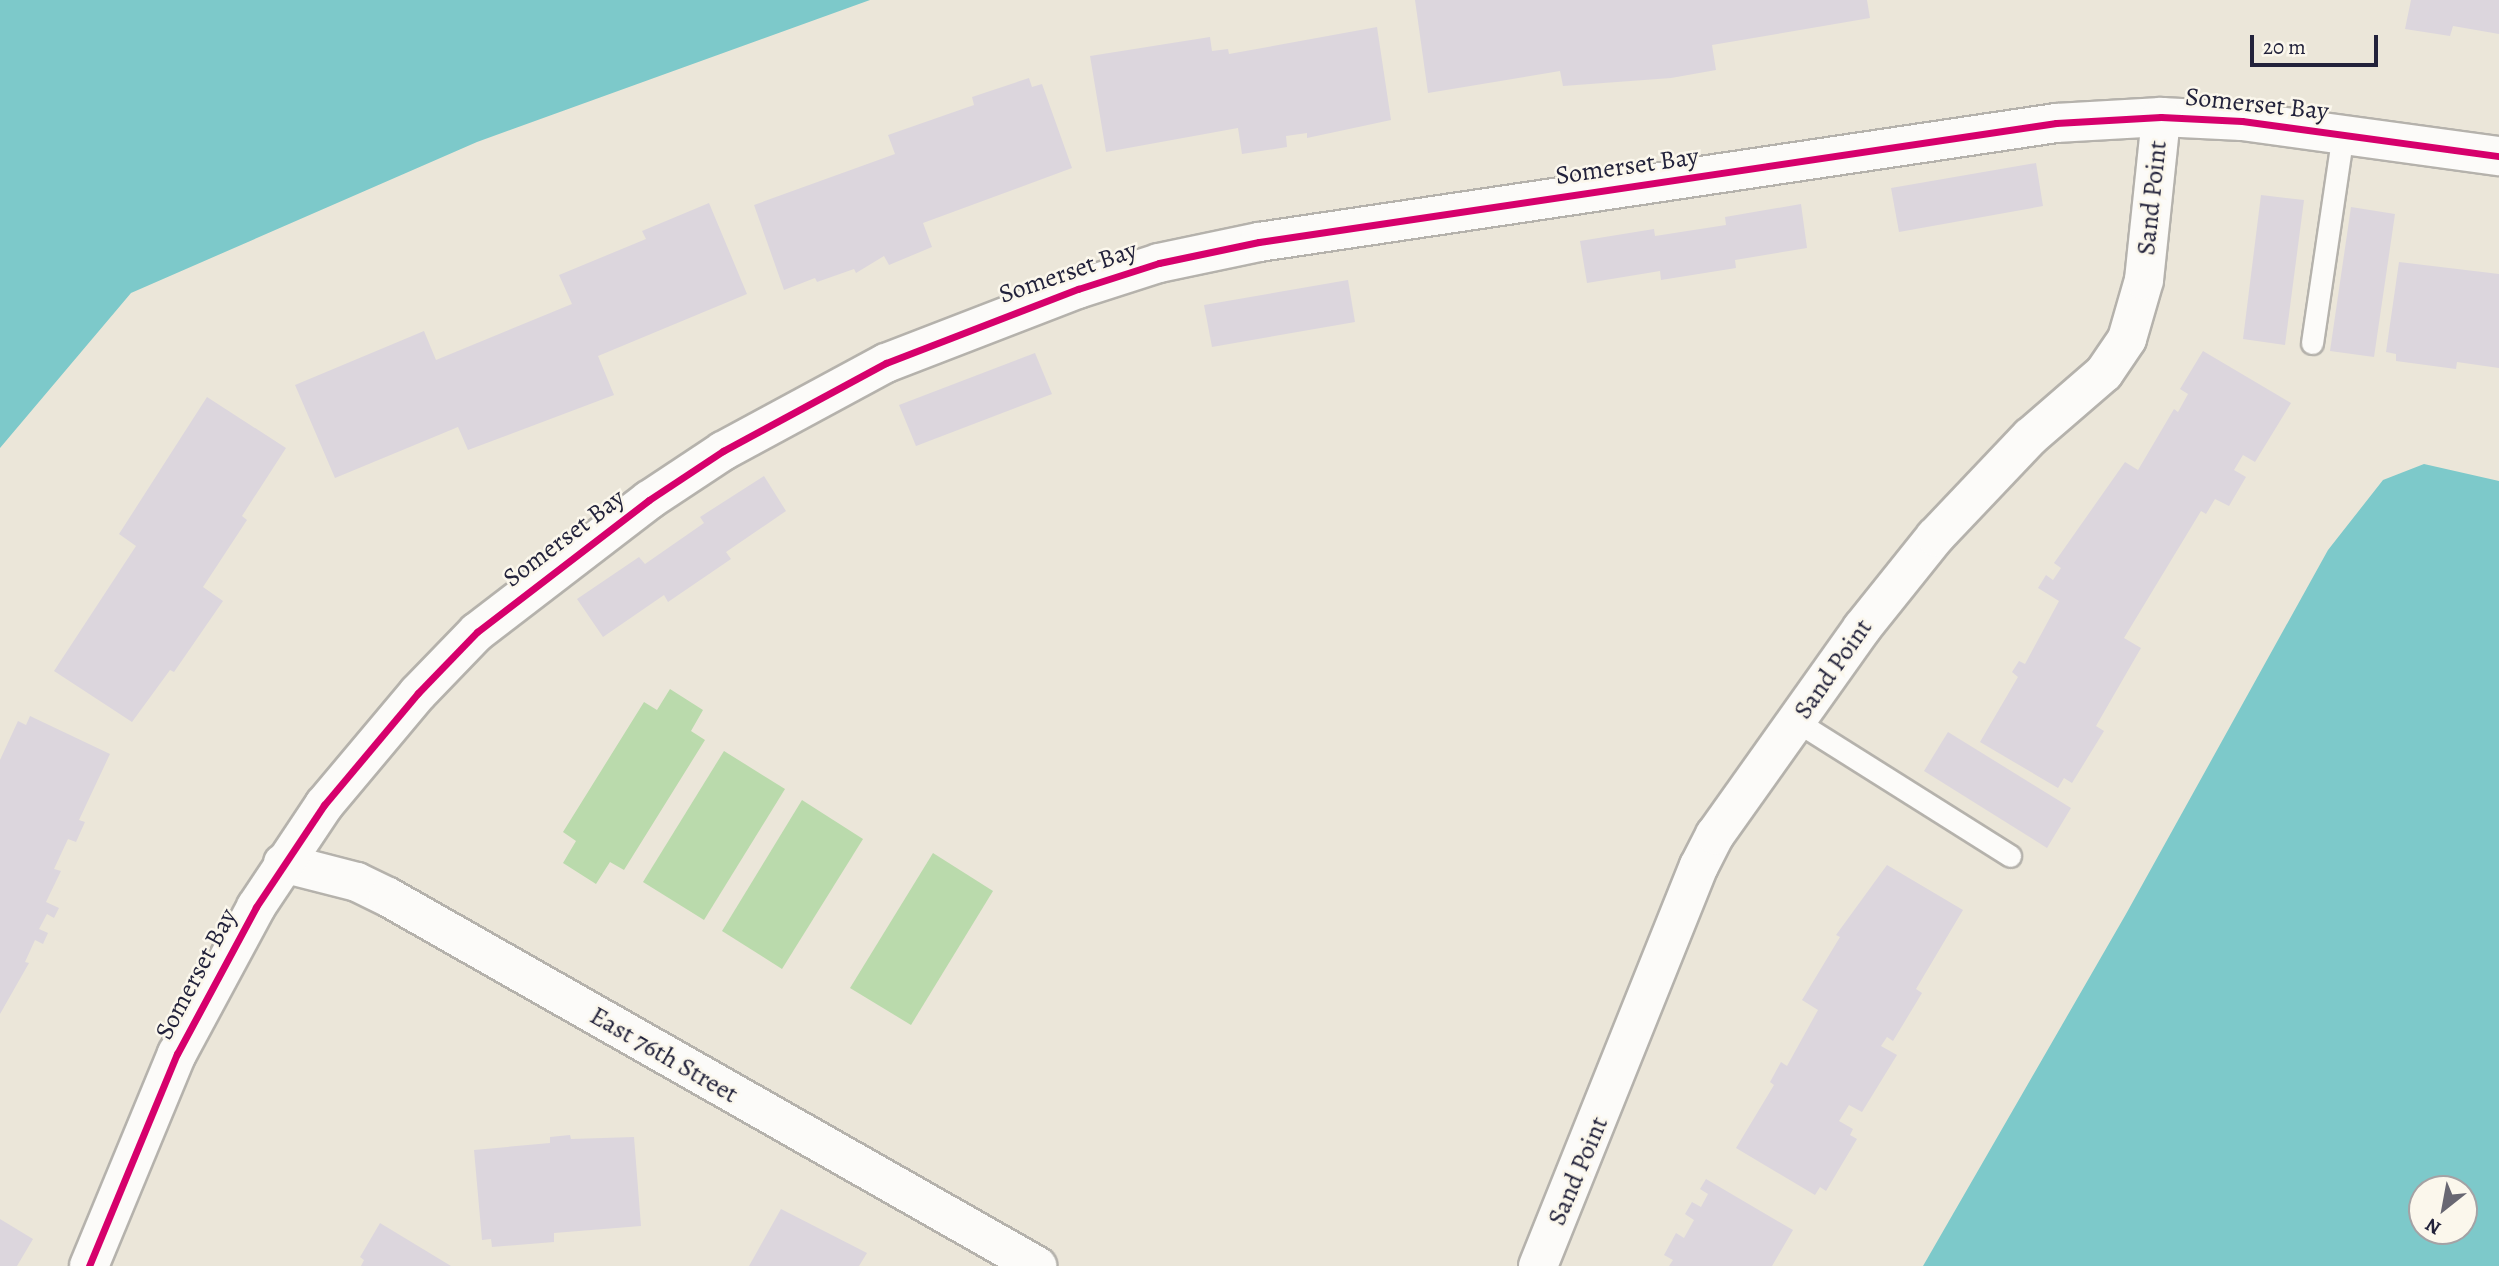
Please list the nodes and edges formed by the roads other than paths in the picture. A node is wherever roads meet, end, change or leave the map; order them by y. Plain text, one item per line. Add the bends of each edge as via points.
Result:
1 (2161, 117) junction
2 (2343, 134) junction
3 (2499, 156) edge
4 (2312, 343) dead end
5 (1796, 721) junction
6 (2010, 856) dead end
7 (284, 863) junction
8 (89, 1266) edge
9 (1037, 1266) edge
10 (1538, 1266) edge

1 - 2 street, Somerset Bay
1 - 5 street, Sand Point via 2144,280 2127,339 2104,373 2030,437 1934,537
1 - 7 street, Somerset Bay via 2056,123 1301,234 1159,263 961,331 886,363 746,438 578,551 477,632 418,693 344,779
2 - 3 street, Somerset Bay
2 - 4 lane
5 - 6 lane
5 - 10 street, Sand Point via 1699,866
7 - 8 street, Somerset Bay via 221,968 177,1054
7 - 9 street, East 76th Street via 357,882 388,897

